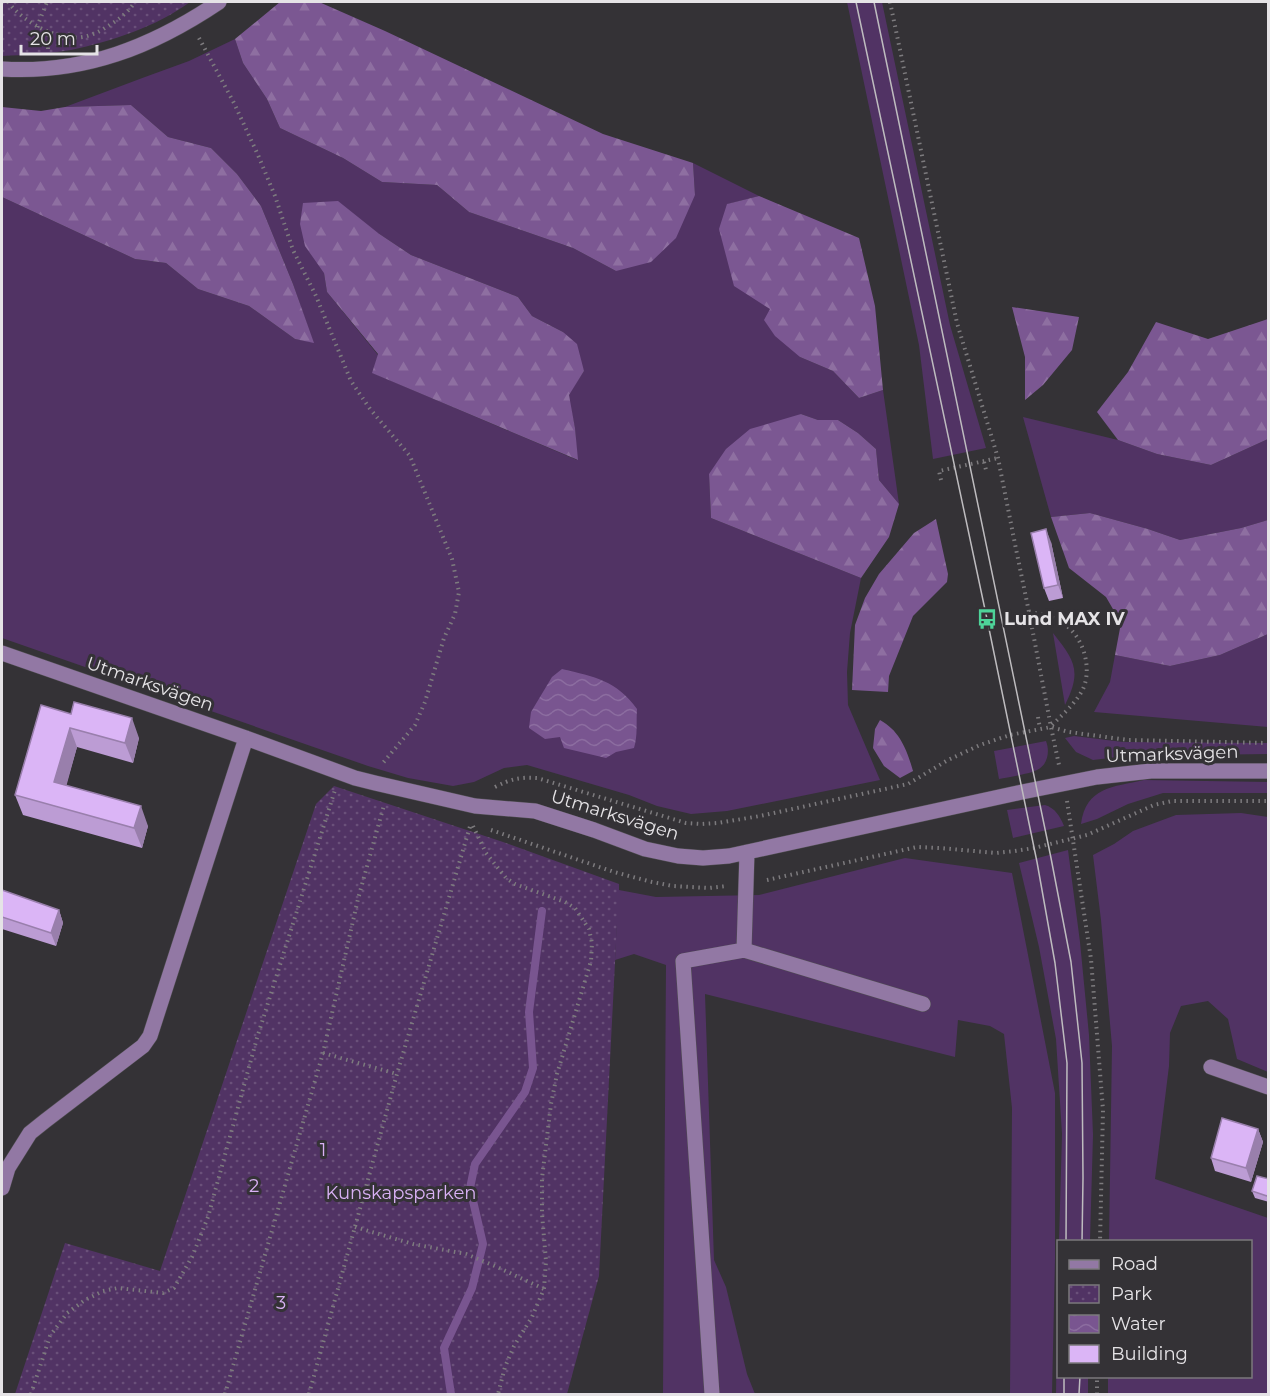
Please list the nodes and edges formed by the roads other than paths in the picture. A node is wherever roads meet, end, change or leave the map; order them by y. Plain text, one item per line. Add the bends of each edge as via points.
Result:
1 (219, 2) edge
2 (2, 69) edge
3 (2, 653) edge
4 (246, 738) junction
5 (1269, 771) edge
6 (747, 852) junction
7 (744, 950) junction
8 (923, 1004) dead end
9 (1211, 1067) dead end
10 (1269, 1087) edge
11 (2, 1188) edge
12 (712, 1395) edge

1 - 2 street via 166,34 99,60 74,66
3 - 4 street, Utmarksvägen
4 - 6 street, Utmarksvägen via 382,785 475,806 535,811 645,849 703,858
4 - 11 street via 150,1036 30,1133 8,1168
5 - 6 street, Utmarksvägen via 1116,774
6 - 7 street
7 - 8 street
7 - 12 street via 683,961
9 - 10 street

